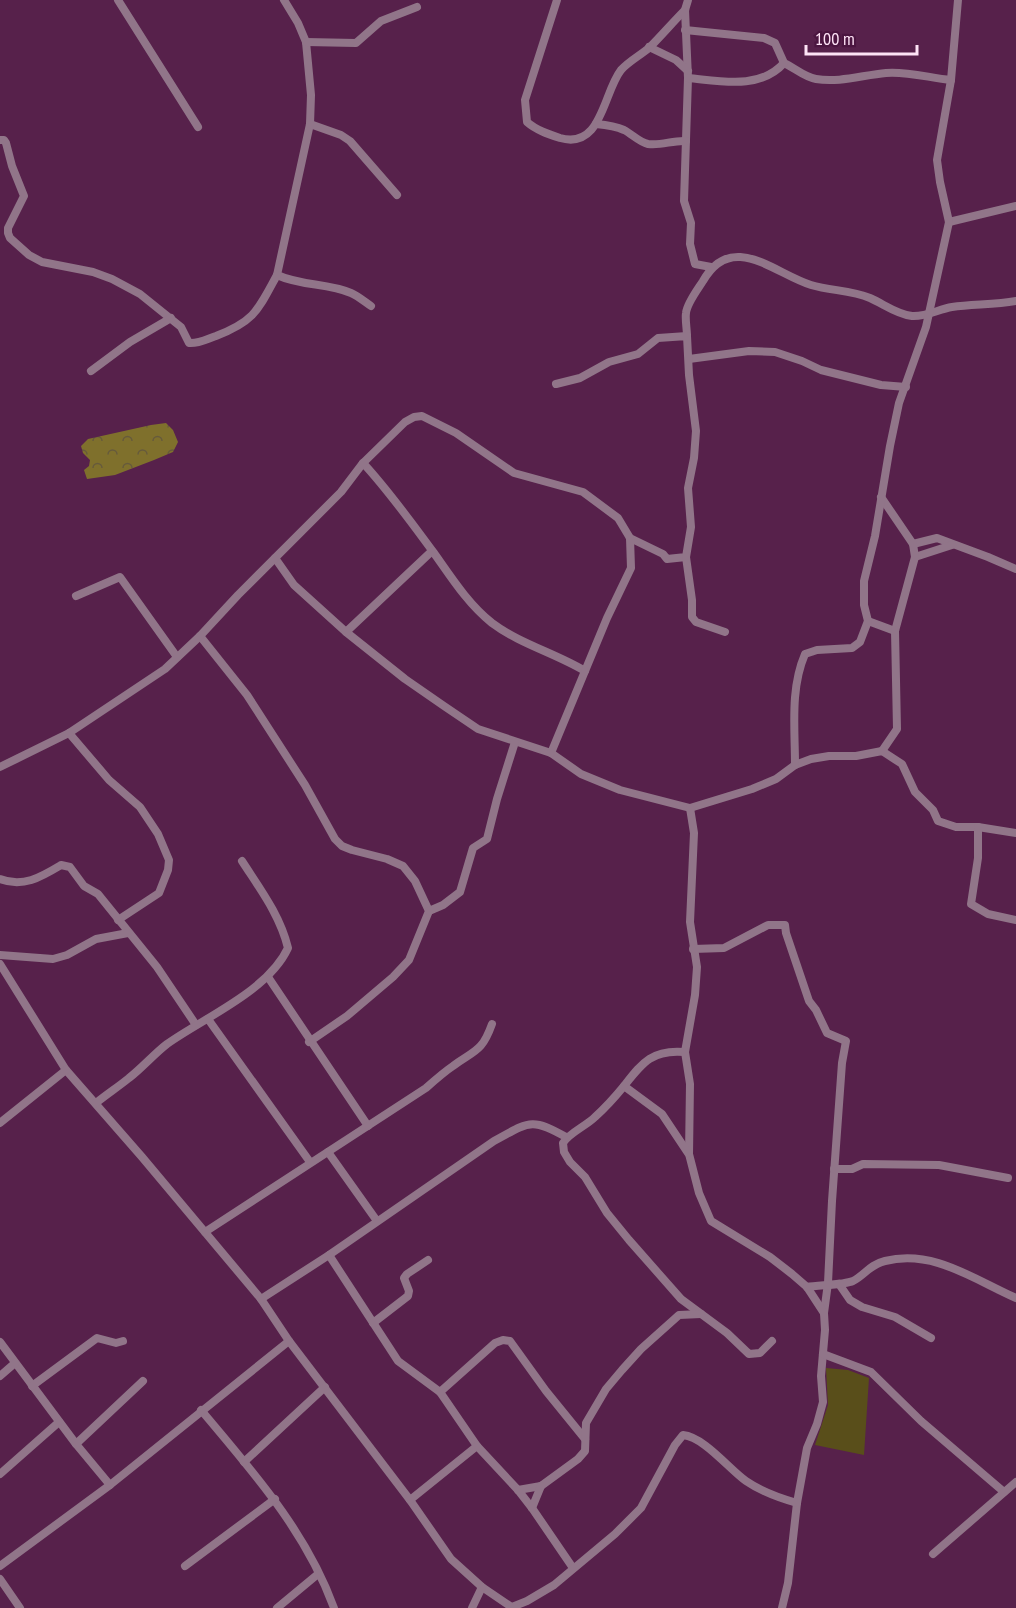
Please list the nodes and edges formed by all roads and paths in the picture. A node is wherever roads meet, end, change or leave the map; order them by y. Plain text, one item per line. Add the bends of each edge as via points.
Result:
1 (118, 0) edge
2 (284, 0) edge
3 (556, 0) edge
4 (688, 0) edge
5 (957, 0) edge
6 (417, 7) dead end
7 (685, 10) junction
8 (686, 30) junction
9 (306, 42) junction
10 (649, 47) junction
11 (784, 63) junction
12 (688, 75) junction
13 (951, 80) junction
14 (310, 124) junction
15 (596, 124) junction
16 (198, 127) dead end
17 (0, 140) edge
18 (686, 141) junction
19 (396, 195) dead end
20 (1016, 206) edge
21 (949, 222) junction
22 (711, 267) junction
23 (277, 275) junction
24 (1016, 301) edge
25 (371, 306) dead end
26 (928, 314) junction
27 (171, 318) junction
28 (687, 336) junction
29 (689, 358) junction
30 (91, 371) dead end
31 (556, 384) dead end
32 (906, 387) junction
33 (363, 463) junction
34 (881, 497) junction
35 (630, 538) junction
36 (913, 544) junction
37 (952, 545) junction
38 (432, 551) junction
39 (915, 557) junction
40 (275, 558) junction
41 (686, 558) junction
42 (1016, 569) edge
43 (76, 596) dead end
44 (868, 621) junction
45 (895, 631) junction
46 (346, 632) junction
47 (725, 632) dead end
48 (200, 636) junction
49 (177, 657) junction
50 (585, 671) junction
51 (69, 733) junction
52 (515, 742) junction
53 (882, 751) junction
54 (551, 753) junction
55 (795, 765) junction
56 (0, 767) edge
57 (690, 808) junction
58 (978, 827) junction
59 (1016, 833) edge
60 (242, 861) dead end
61 (0, 879) edge
62 (429, 911) junction
63 (118, 920) junction
64 (1016, 920) edge
65 (128, 933) junction
66 (693, 949) junction
67 (0, 955) edge
68 (0, 964) edge
69 (268, 977) junction
70 (208, 1019) junction
71 (492, 1024) dead end
72 (196, 1025) junction
73 (309, 1042) junction
74 (684, 1052) junction
75 (66, 1070) junction
76 (624, 1086) junction
77 (96, 1103) junction
78 (0, 1123) edge
79 (368, 1126) junction
80 (566, 1137) junction
81 (328, 1152) junction
82 (689, 1154) junction
83 (310, 1162) junction
84 (834, 1169) junction
85 (1008, 1178) dead end
86 (377, 1221) junction
87 (205, 1232) junction
88 (329, 1255) junction
89 (428, 1260) dead end
90 (828, 1283) junction
91 (839, 1284) junction
92 (807, 1287) junction
93 (1016, 1298) edge
94 (261, 1299) junction
95 (681, 1299) junction
96 (824, 1313) junction
97 (701, 1314) junction
98 (679, 1315) junction
99 (373, 1323) junction
100 (931, 1338) dead end
101 (123, 1341) dead end
102 (289, 1341) junction
103 (772, 1341) dead end
104 (0, 1342) edge
105 (823, 1354) junction
106 (15, 1363) junction
107 (0, 1377) edge
108 (143, 1381) dead end
109 (32, 1386) junction
110 (326, 1387) junction
111 (440, 1392) junction
112 (201, 1410) junction
113 (59, 1422) junction
114 (585, 1439) junction
115 (76, 1444) junction
116 (477, 1446) junction
117 (244, 1462) junction
118 (0, 1474) edge
119 (1016, 1482) edge
120 (110, 1485) junction
121 (541, 1486) junction
122 (518, 1490) junction
123 (1004, 1492) junction
124 (275, 1499) junction
125 (410, 1500) junction
126 (797, 1503) junction
127 (532, 1508) junction
128 (933, 1554) dead end
129 (0, 1566) edge
130 (185, 1566) dead end
131 (573, 1568) junction
132 (318, 1574) junction
133 (0, 1579) edge
134 (482, 1587) junction
135 (513, 1607) edge
136 (20, 1608) edge
137 (277, 1608) edge
138 (334, 1608) edge
139 (472, 1608) edge
140 (782, 1608) edge

1 - 16 street
2 - 9 street
3 - 15 street via 525,100 527,122 533,128 566,139 579,139
4 - 7 street
5 - 13 street
6 - 9 street via 381,21 356,43
7 - 8 street
7 - 10 street
8 - 11 street via 765,38 775,43
8 - 12 street
9 - 14 street
10 - 12 street via 676,60
10 - 15 street via 622,69
11 - 12 street via 775,73 753,81
11 - 13 street via 817,80 889,72
12 - 18 street
13 - 21 street via 937,160
14 - 19 street via 350,141
14 - 23 street
15 - 18 street via 625,130 646,144
17 - 27 street via 6,143 24,196 8,228 10,238 42,262 112,279
18 - 22 street via 684,201 691,223 691,253 695,264
20 - 21 street
21 - 26 street
22 - 26 street via 729,259 749,258 811,285 855,293 912,316
22 - 28 street via 686,311
23 - 25 street via 352,294
23 - 27 street via 252,318 226,332 189,343
24 - 26 street via 951,307
26 - 32 street
27 - 30 street
28 - 29 street
28 - 31 street via 658,338 638,354
29 - 32 street via 775,352 821,370
29 - 41 street via 696,431 688,488 691,527
32 - 34 street via 899,403
33 - 35 street via 405,422 422,416 456,433 514,473 583,492 618,518
33 - 38 street
33 - 40 street via 341,492
34 - 36 street
34 - 44 street via 864,581
35 - 41 street via 663,554 667,560
35 - 50 street via 631,568
36 - 37 street via 937,538
36 - 39 street
37 - 39 street
37 - 42 street
38 - 46 street
38 - 50 street via 491,622 515,638 565,658
39 - 45 street
40 - 46 street via 294,585
40 - 48 street
41 - 47 street via 692,616 696,622
43 - 49 street via 120,577
44 - 45 street
44 - 55 street via 860,642 852,648 806,654 794,695
45 - 53 street via 897,729
46 - 52 street via 478,729
48 - 49 street
48 - 62 street via 247,695 335,838 342,846 403,866
49 - 51 street
50 - 54 street
51 - 56 street
51 - 63 street via 109,780 140,807 169,860 159,893
52 - 54 street
52 - 62 street via 487,839 473,848 460,892
53 - 55 street via 829,756
53 - 58 street via 902,764 915,792 938,821 956,827
54 - 57 street via 581,774 620,790
55 - 57 street via 752,789
57 - 66 street via 694,833 690,903
58 - 59 street
58 - 64 street via 971,904 988,914
60 - 69 street via 263,892 288,948
61 - 63 street via 19,883 38,879 61,865 70,867
62 - 73 street via 409,960 401,969
63 - 65 street
65 - 67 street via 96,939 53,959
65 - 72 street via 157,967
66 - 74 street via 697,967 695,995
66 - 84 street via 724,948 768,925 785,925 809,1001 828,1033 846,1041
68 - 75 street
69 - 70 street
69 - 73 street
70 - 72 street
70 - 83 street
71 - 79 street via 477,1050
72 - 77 street
73 - 79 street
74 - 76 street via 669,1050 657,1054 637,1069
74 - 82 street via 690,1084
75 - 77 street
75 - 78 street
76 - 80 street via 594,1119
76 - 82 street via 662,1114
77 - 87 street
79 - 81 street
80 - 86 street via 542,1124 523,1125
80 - 95 street via 562,1143 570,1162 585,1177 628,1240
81 - 83 street
81 - 86 street
82 - 92 street via 711,1221 770,1257
83 - 87 street
84 - 85 street via 852,1169 863,1164 939,1165
84 - 90 street
86 - 88 street
87 - 94 street
88 - 94 street
88 - 99 street
89 - 99 street via 404,1278 408,1296
90 - 91 street
90 - 92 street
90 - 96 street
91 - 93 street via 853,1281 869,1267 884,1261 907,1258 936,1262 968,1273
91 - 100 street via 850,1300 895,1317
92 - 96 street
94 - 102 street
95 - 97 street
95 - 98 street
96 - 105 street
97 - 98 street
97 - 103 street via 749,1354 760,1353
98 - 114 street via 641,1349 606,1389 586,1423
99 - 111 street via 398,1360
101 - 109 street via 97,1338
102 - 110 street
102 - 112 street
104 - 106 street
105 - 123 street via 871,1372
105 - 126 street via 823,1402 807,1448
106 - 107 street
106 - 109 street
108 - 115 street
109 - 113 street
110 - 117 street
110 - 125 street
111 - 114 street via 495,1343 510,1341
111 - 116 street
112 - 117 street
112 - 120 street
113 - 115 street
113 - 118 street
114 - 121 street via 585,1451 578,1460
115 - 120 street
116 - 122 street
116 - 125 street
117 - 124 street
119 - 123 street
120 - 129 street
121 - 122 street
121 - 127 street
122 - 127 street
123 - 128 street
124 - 130 street
124 - 132 street
125 - 134 street via 451,1559
126 - 131 street via 744,1480 695,1439 683,1435 641,1508
126 - 140 street via 795,1541
127 - 131 street
131 - 135 street via 554,1585
132 - 137 street
132 - 138 street
133 - 136 street
134 - 135 street
134 - 139 street

